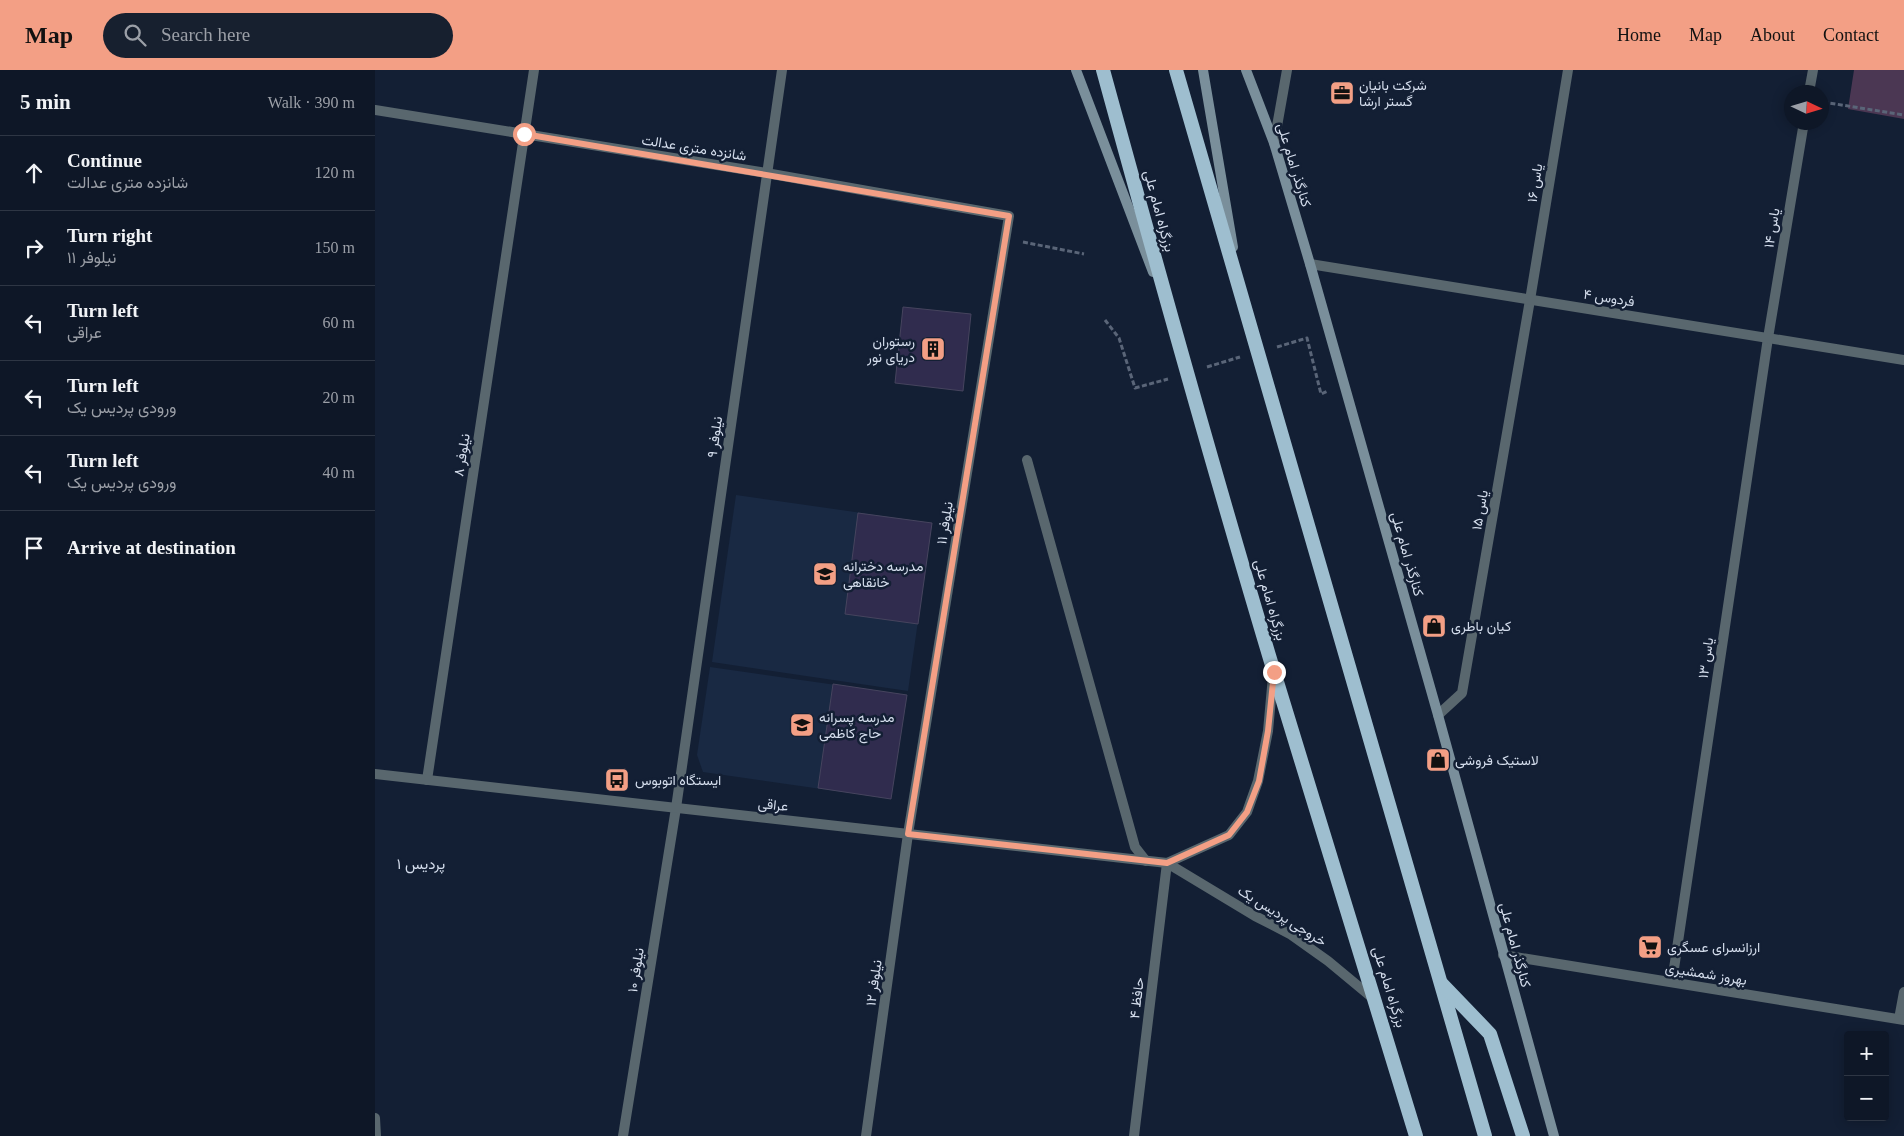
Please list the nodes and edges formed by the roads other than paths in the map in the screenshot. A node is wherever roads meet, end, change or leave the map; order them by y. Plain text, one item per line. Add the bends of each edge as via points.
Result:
1 (534, 70) edge
2 (782, 70) edge
3 (1076, 70) edge
4 (1103, 70) edge
5 (1176, 70) edge
6 (1203, 70) edge
7 (1246, 70) edge
8 (1287, 70) edge
9 (1568, 70) edge
10 (1813, 70) edge
11 (1810, 85) edge
12 (375, 110) edge
13 (1803, 130) edge
14 (524, 134) junction
15 (1274, 143) junction
16 (766, 174) junction
17 (1009, 216) joint
18 (1310, 264) junction
19 (1241, 297) junction
20 (1530, 300) junction
21 (1173, 323) junction
22 (1768, 338) junction
23 (1904, 360) edge
24 (1027, 460) dead end
25 (1274, 672) junction
26 (1438, 715) junction
27 (375, 774) edge
28 (427, 780) junction
29 (676, 808) junction
30 (908, 834) junction
31 (1146, 861) junction
32 (1167, 863) junction
33 (1503, 955) junction
34 (1440, 982) junction
35 (1672, 982) junction
36 (1904, 992) edge
37 (1376, 1001) junction
38 (1902, 1020) edge
39 (375, 1118) edge
40 (376, 1136) edge
41 (623, 1136) edge
42 (866, 1136) edge
43 (1134, 1136) edge
44 (1416, 1136) edge
45 (1485, 1136) edge
46 (1523, 1136) edge
47 (1554, 1136) edge

1 - 14 street, نیلوفر ۸
2 - 16 street, نیلوفر ۹
3 - 21 main road
4 - 21 highway, بزرگراه امام علی
5 - 19 highway
6 - 19 main road
7 - 15 main road, کنارگذر امام علی
8 - 15 street
9 - 20 street, یاس ۱۶
10 - 11 street
12 - 14 street, شانزده متری عدالت
13 - 22 street, یاس ۱۴
14 - 16 street, شانزده متری عدالت
14 - 28 street, نیلوفر ۸
15 - 18 main road, کنارگذر امام علی
16 - 17 street, شانزده متری عدالت
16 - 29 street, نیلوفر ۹
17 - 30 street, نیلوفر ۱۱
18 - 20 street, فردوس ۴
18 - 26 main road, کنارگذر امام علی
19 - 34 highway
20 - 22 street, فردوس ۴
20 - 26 street, یاس ۱۵ via 1462,693
21 - 25 highway, بزرگراه امام علی
22 - 23 street, فردوس ۴
22 - 35 street, یاس ۱۳
24 - 31 street via 1135,847
25 - 32 street via 1259,781 1247,812 1229,835
25 - 37 highway, بزرگراه امام علی
26 - 33 main road, کنارگذر امام علی
27 - 28 street, عراقی
28 - 29 street, عراقی
29 - 30 street, عراقی
29 - 41 street, نیلوفر ۱۰
30 - 31 street, عراقی
30 - 42 street, نیلوفر ۱۲
31 - 32 street, عراقی
32 - 37 street, خروجی پردیس یک via 1290,934
32 - 43 street, حافظ ۴
33 - 35 street, بهروز شمشیری
33 - 47 main road, کنارگذر امام علی
34 - 45 highway
34 - 46 highway via 1490,1034
35 - 38 street, بهروز شمشیری
36 - 38 street
37 - 44 highway, بزرگراه امام علی
39 - 40 street

